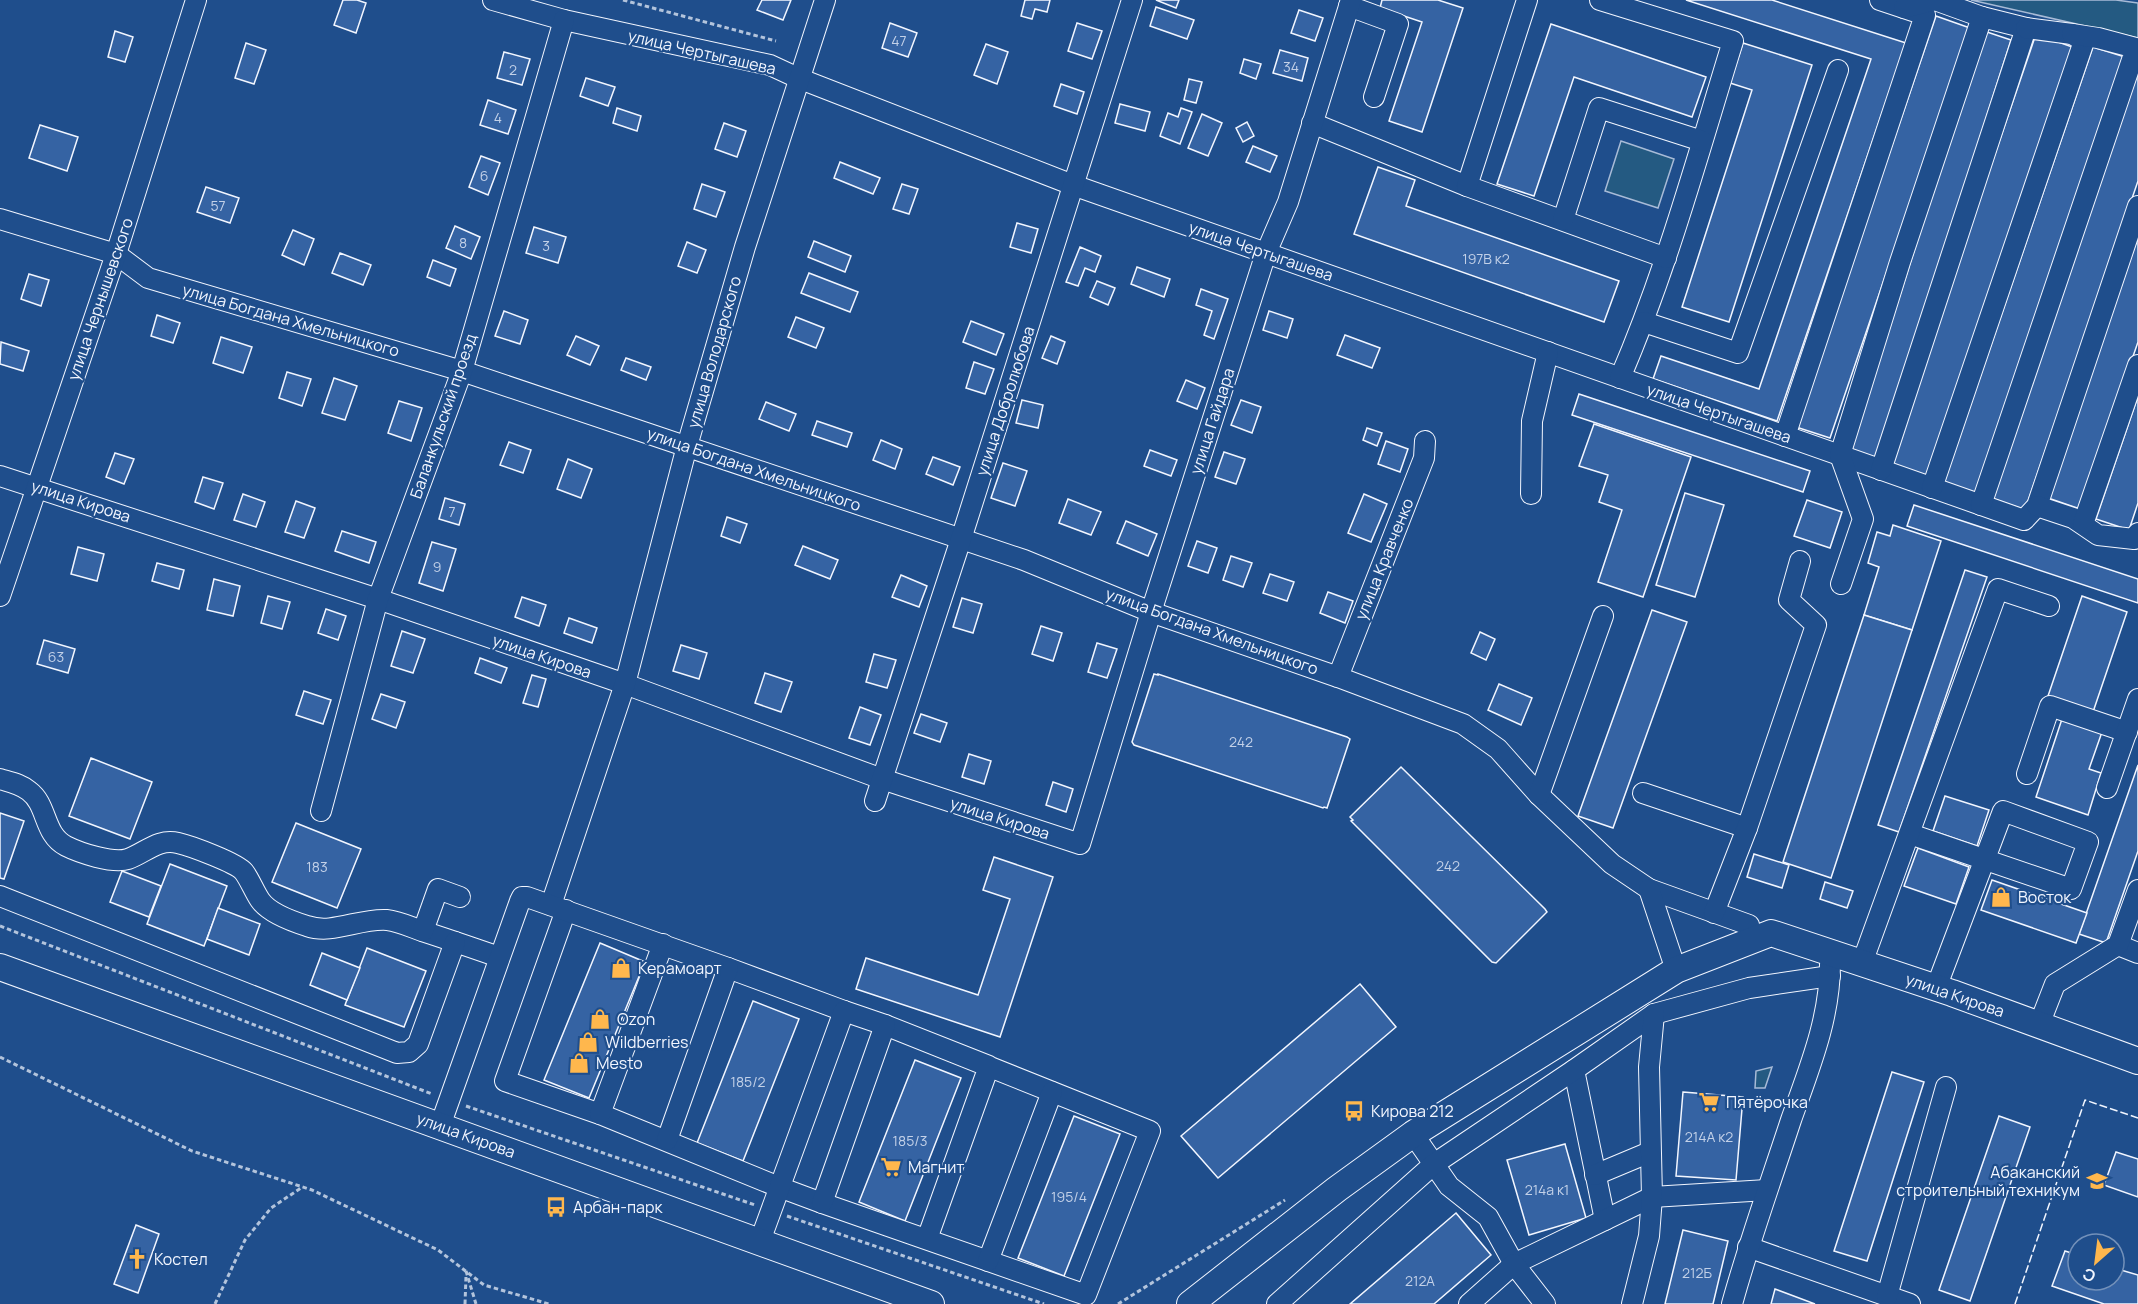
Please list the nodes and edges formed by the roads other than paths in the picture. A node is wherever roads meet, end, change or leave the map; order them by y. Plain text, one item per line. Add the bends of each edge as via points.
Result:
1 (196, 0) edge
2 (493, 0) edge
3 (825, 0) edge
4 (1132, 0) edge
5 (1527, 0) edge
6 (1600, 0) edge
7 (1880, 0) edge
8 (1350, 3) edge
9 (1904, 8) junction
10 (1982, 17) junction
11 (564, 20) junction
12 (2026, 28) junction
13 (2072, 34) junction
14 (2137, 48) edge
15 (1838, 70) dead end
16 (798, 78) junction
17 (1374, 97) dead end
18 (1312, 123) junction
19 (1702, 141) junction
20 (1073, 185) junction
21 (1467, 186) junction
22 (2138, 206) edge
23 (0, 219) edge
24 (1563, 220) junction
25 (1266, 253) junction
26 (116, 254) junction
27 (1666, 258) junction
28 (1644, 322) junction
29 (1548, 352) junction
30 (2138, 365) edge
31 (462, 371) junction
32 (1620, 378) junction
33 (1785, 436) junction
34 (1425, 441) dead end
35 (687, 446) junction
36 (1840, 455) junction
37 (1881, 470) junction
38 (0, 476) edge
39 (36, 486) junction
40 (1932, 488) junction
41 (1532, 494) dead end
42 (1981, 505) junction
43 (2030, 513) junction
44 (2083, 525) junction
45 (2138, 533) edge
46 (961, 538) junction
47 (1800, 561) dead end
48 (1841, 584) dead end
49 (0, 596) edge
50 (378, 599) junction
51 (2049, 606) dead end
52 (1151, 612) junction
53 (1603, 616) dead end
54 (1338, 677) junction
55 (625, 684) junction
56 (2138, 699) edge
57 (2127, 732) junction
58 (2027, 774) dead end
59 (0, 779) edge
60 (882, 779) junction
61 (2106, 788) dead end
62 (1643, 793) dead end
63 (1539, 795) junction
64 (875, 801) dead end
65 (321, 812) dead end
66 (1747, 828) junction
67 (1910, 834) junction
68 (1080, 844) joint
69 (1984, 860) junction
70 (1649, 889) junction
71 (2138, 890) edge
72 (0, 897) edge
73 (460, 897) dead end
74 (558, 907) junction
75 (1714, 913) junction
76 (1760, 929) junction
77 (423, 931) junction
78 (455, 942) junction
79 (663, 944) junction
80 (2118, 945) junction
81 (2138, 953) edge
82 (499, 957) junction
83 (1862, 963) junction
84 (1830, 965) junction
85 (0, 967) edge
86 (728, 968) junction
87 (1676, 970) junction
88 (1936, 988) junction
89 (844, 1011) junction
90 (1654, 1014) junction
91 (885, 1025) junction
92 (2039, 1025) junction
93 (958, 1054) junction
94 (2138, 1061) edge
95 (1574, 1070) junction
96 (1946, 1087) dead end
97 (1052, 1092) junction
98 (600, 1114) junction
99 (440, 1126) junction
100 (1413, 1134) junction
101 (667, 1140) junction
102 (1650, 1152) junction
103 (1434, 1164) junction
104 (1595, 1175) junction
105 (779, 1187) junction
106 (1767, 1190) junction
107 (1652, 1197) junction
108 (822, 1203) junction
109 (1605, 1220) junction
110 (927, 1239) junction
111 (760, 1241) junction
112 (1748, 1247) junction
113 (988, 1261) junction
114 (1514, 1264) junction
115 (1887, 1296) junction
116 (931, 1304) edge
117 (1190, 1304) edge
118 (1277, 1304) edge
119 (1469, 1304) edge
120 (1545, 1304) edge
121 (1632, 1304) edge
122 (1732, 1304) edge
123 (1910, 1304) edge

1 - 26 street, улица Чернышевского
2 - 11 street, улица Чертыгашева
3 - 16 street, улица Володарского
4 - 20 street, улица Добролюбова
5 - 21 street
6 - 19 street via 1733,41
7 - 9 street
8 - 17 street via 1398,24
8 - 18 street, улица Гайдара
9 - 10 street via 1935,0
9 - 33 street via 1925,15
10 - 12 street
10 - 36 street
11 - 16 street, улица Чертыгашева via 770,65
11 - 31 street, Баланкульский проезд
12 - 13 street
12 - 37 street
13 - 14 street
13 - 40 street via 2084,41
14 - 42 street
15 - 28 street via 1738,353
16 - 20 street, улица Чертыгашева
16 - 35 street, улица Володарского
18 - 21 street
18 - 25 street, улица Гайдара via 1288,202
19 - 24 street via 1599,108
19 - 27 street
20 - 25 street, улица Чертыгашева
20 - 46 street, улица Добролюбова
21 - 24 street
22 - 43 street
23 - 26 street, улица Богдана Хмельницкого
24 - 27 street
25 - 29 street, улица Чертыгашева
25 - 52 street, улица Гайдара
26 - 31 street, улица Богдана Хмельницкого via 148,278
26 - 39 street, улица Чернышевского
27 - 28 street
28 - 32 street
29 - 32 street, улица Чертыгашева
29 - 41 street via 1532,421
30 - 44 street
31 - 35 street, улица Богдана Хмельницкого
31 - 50 street, Баланкульский проезд
32 - 33 street, улица Чертыгашева
33 - 36 street, улица Чертыгашева
34 - 54 street, улица Кравченко via 1424,458
35 - 46 street, улица Богдана Хмельницкого
35 - 55 street, улица Володарского
36 - 37 street, улица Чертыгашева
36 - 48 street via 1863,519
37 - 40 street, улица Чертыгашева
38 - 39 street, улица Кирова
39 - 49 street, улица Чернышевского
39 - 50 street, улица Кирова
40 - 42 street, улица Чертыгашева
42 - 43 street, улица Чертыгашева
43 - 44 street, улица Чертыгашева via 2073,518
44 - 45 street, улица Чертыгашева via 2098,535 2133,539
46 - 52 street, улица Богдана Хмельницкого
46 - 60 street, улица Добролюбова
47 - 66 street via 1789,600 1816,625
50 - 55 street, улица Кирова
50 - 65 street, Баланкульский проезд
51 - 67 street via 1998,589
52 - 54 street, улица Богдана Хмельницкого
52 - 68 street, улица Гайдара
53 - 63 street
54 - 63 street, улица Богдана Хмельницкого via 1463,724 1498,748
55 - 60 street, улица Кирова
55 - 74 street, улица Володарского via 560,878
56 - 57 street
57 - 58 street via 2050,706
57 - 61 street
59 - 77 street via 31,792 47,826 66,846 117,861 164,842 177,842 232,863 243,871 261,902 275,913 309,927 328,929 369,919 390,920
60 - 64 street, улица Добролюбова
60 - 68 street, улица Кирова
62 - 66 street
63 - 70 street via 1612,864
66 - 75 street
67 - 69 street
67 - 83 street
69 - 69 street via 2003,811 2088,842 2071,890
69 - 88 street
70 - 75 street
70 - 87 street
71 - 80 street
72 - 78 street via 397,1053 409,1052 418,1044
73 - 77 street via 438,889
74 - 79 street
74 - 82 street via 522,897
74 - 98 street, улица Володарского via 505,1081
75 - 76 street
76 - 84 main road, улица Кирова
76 - 87 main road
77 - 78 street
78 - 82 street
79 - 86 street
79 - 98 street
80 - 81 street
80 - 92 street via 2055,984
82 - 99 street
83 - 84 main road, улица Кирова
83 - 88 main road, улица Кирова
84 - 90 street
84 - 106 street via 1822,1032
85 - 99 main road, улица Кирова
86 - 89 street
86 - 101 street
87 - 100 main road
88 - 92 main road, улица Кирова
89 - 91 street
89 - 105 street
90 - 95 street
90 - 102 street via 1649,1067
91 - 93 street
91 - 108 street
92 - 94 main road, улица Кирова
93 - 97 street
93 - 110 street via 989,1066
95 - 103 street
95 - 104 street
96 - 115 street
97 - 113 street
97 - 113 street via 1150,1131 1086,1295
98 - 101 street
99 - 111 main road, улица Кирова
100 - 103 street
100 - 117 main road
101 - 105 street
102 - 104 street
102 - 107 street
103 - 114 street via 1449,1186 1488,1217
103 - 118 street
104 - 109 street
105 - 108 street
105 - 111 street
106 - 107 street
106 - 112 street
107 - 109 street
107 - 121 street via 1649,1236
108 - 110 street
109 - 114 street
110 - 113 street
111 - 116 main road, улица Кирова
112 - 115 street
112 - 122 street
114 - 119 street
114 - 120 street
115 - 123 street

